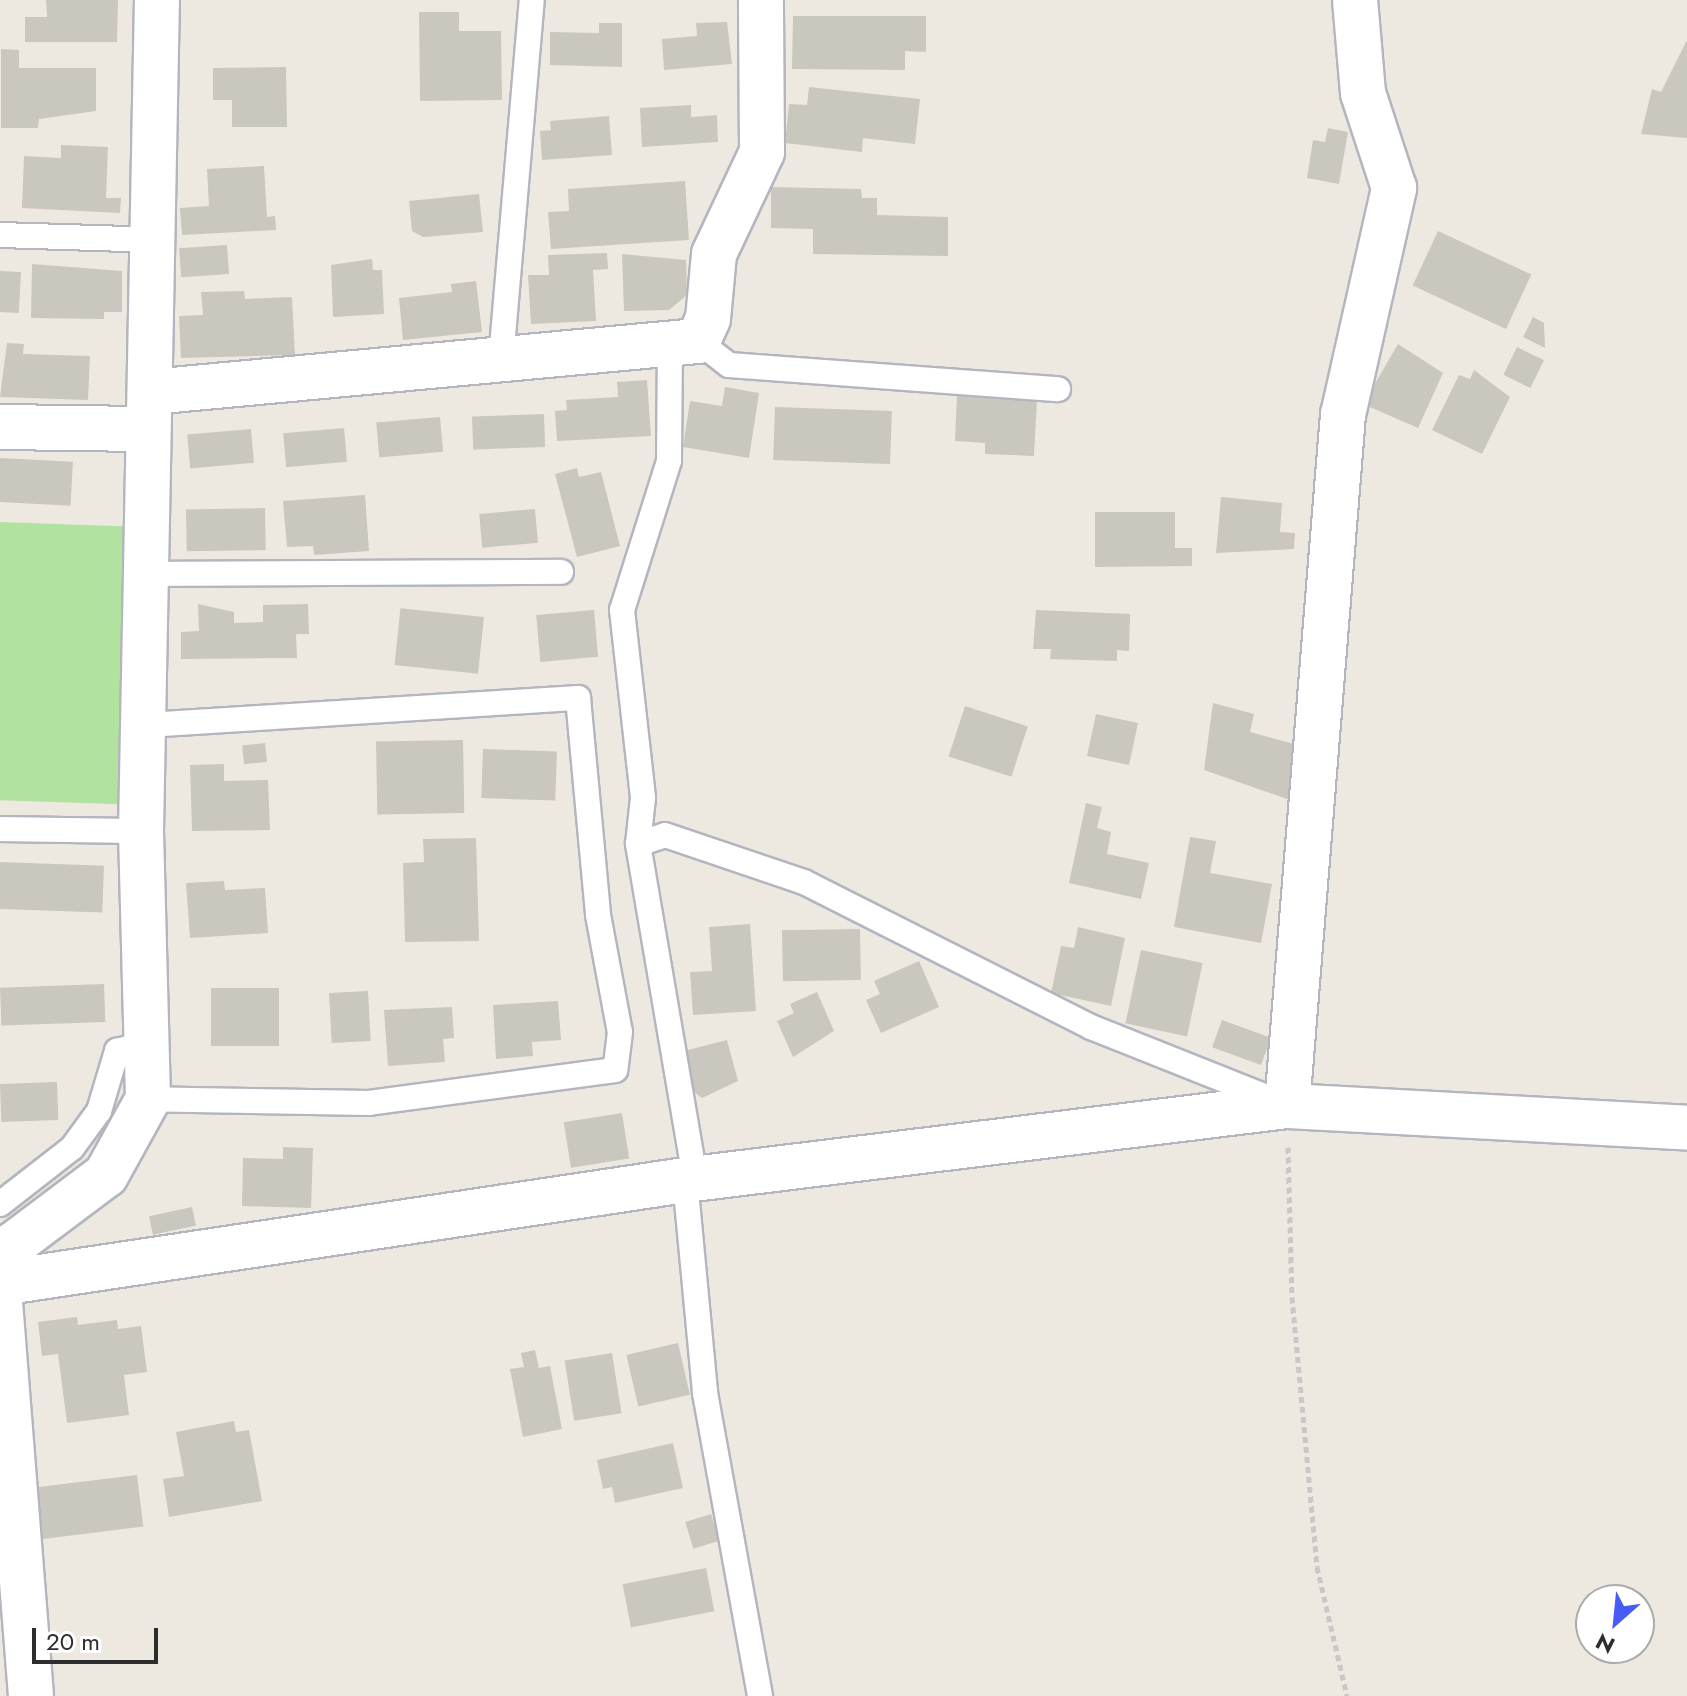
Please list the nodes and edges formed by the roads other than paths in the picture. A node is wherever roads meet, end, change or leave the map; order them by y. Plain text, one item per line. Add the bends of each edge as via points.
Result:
1 (157, 0) edge
2 (532, 0) edge
3 (761, 0) edge
4 (1355, 0) edge
5 (0, 235) edge
6 (157, 240) junction
7 (684, 342) junction
8 (501, 359) junction
9 (1058, 389) dead end
10 (148, 411) junction
11 (0, 427) edge
12 (561, 572) dead end
13 (149, 574) junction
14 (147, 725) junction
15 (0, 829) edge
16 (141, 831) junction
17 (638, 844) junction
18 (145, 1044) junction
19 (148, 1099) junction
20 (1287, 1106) junction
21 (1687, 1128) edge
22 (690, 1180) junction
23 (0, 1204) edge
24 (0, 1281) edge
25 (0, 1302) edge
26 (31, 1696) edge
27 (760, 1696) edge

1 - 6 street
2 - 8 lane
3 - 7 street via 762,152 714,254 708,319
4 - 20 street via 1363,93 1394,188 1343,415
5 - 6 lane
6 - 10 street
7 - 8 street
7 - 9 lane via 729,365
7 - 17 lane via 669,461 622,610 643,798
8 - 10 street
10 - 11 street
10 - 13 street
12 - 13 lane
13 - 14 street
14 - 16 street
14 - 19 lane via 578,698 598,915 620,1032 615,1070 369,1103
15 - 16 lane
16 - 18 street
17 - 20 lane via 665,835 804,882 1091,1027
17 - 22 lane
18 - 19 street
18 - 23 lane via 117,1051 99,1111 72,1148
19 - 24 street via 106,1175 14,1244
20 - 21 street
20 - 22 street
22 - 24 street
22 - 27 lane via 705,1393
25 - 26 street

